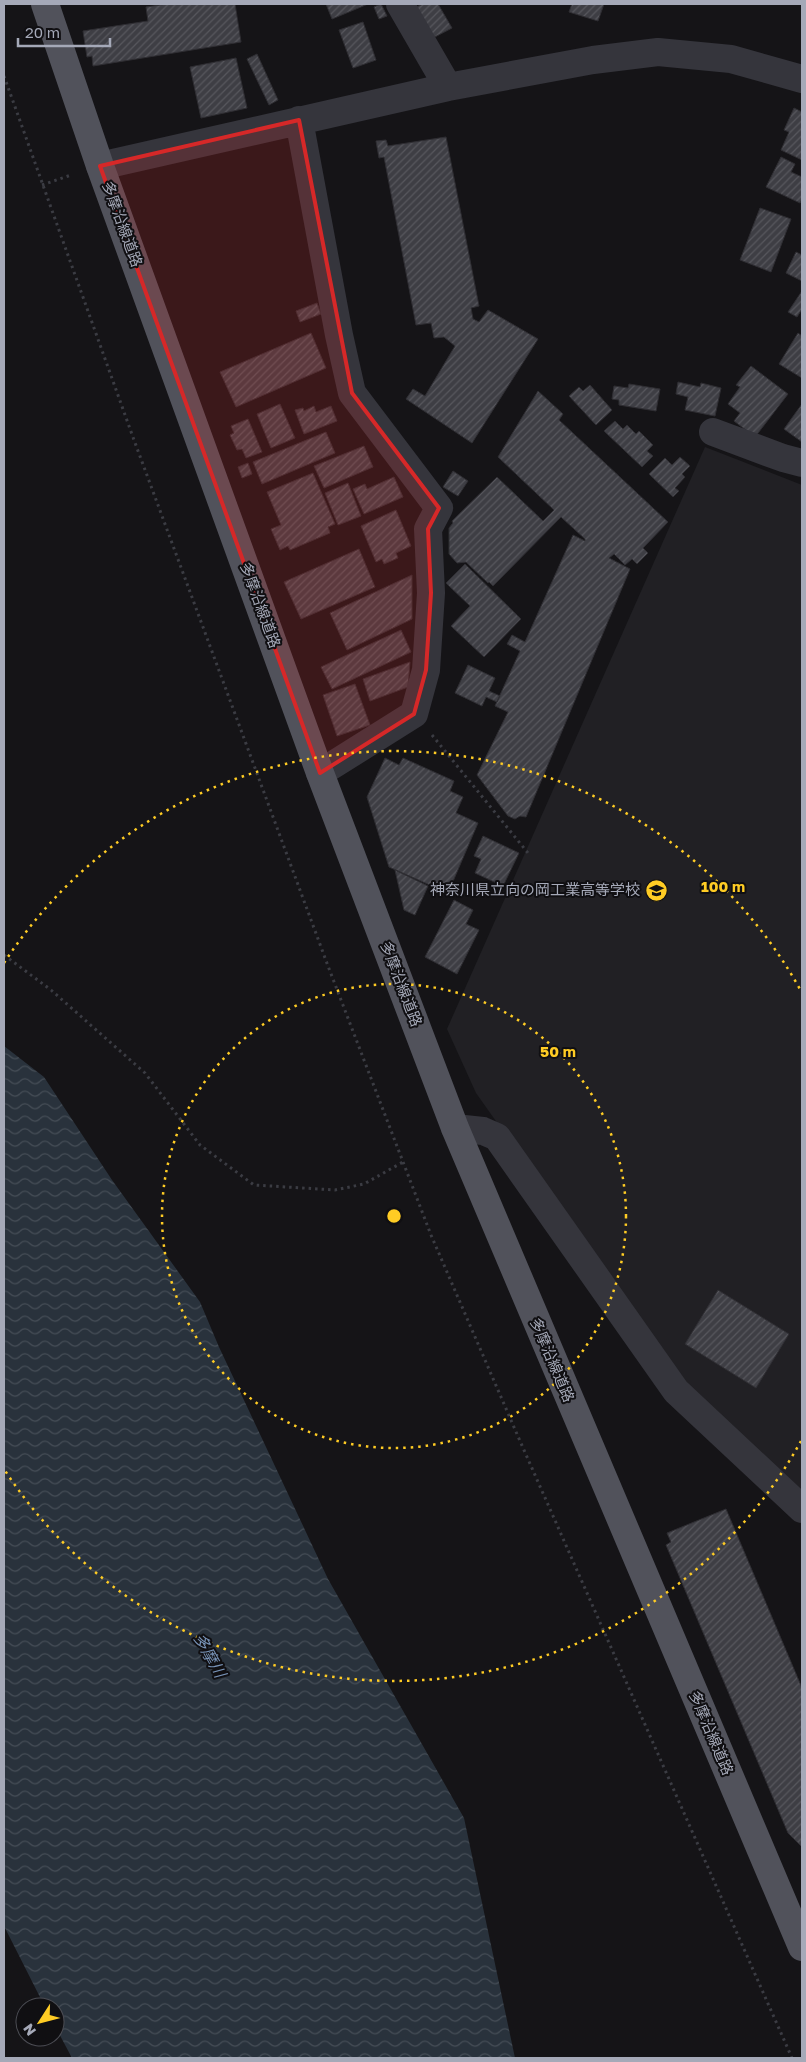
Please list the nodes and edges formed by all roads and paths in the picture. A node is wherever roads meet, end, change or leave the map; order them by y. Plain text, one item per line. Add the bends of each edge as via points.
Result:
1 (45, 4) edge
2 (400, 4) edge
3 (4, 76) edge
4 (802, 79) edge
5 (448, 87) junction
6 (300, 120) junction
7 (100, 166) junction
8 (714, 432) dead end
9 (802, 463) edge
10 (414, 714) junction
11 (320, 773) junction
12 (528, 853) dead end
13 (4, 955) edge
14 (455, 1128) junction
15 (403, 1162) junction
16 (802, 1509) edge
17 (802, 1947) edge
18 (792, 2058) edge

1 - 7 main road, 多摩沿線道路
2 - 5 street
3 - 15 path via 144,467
4 - 5 street via 731,59 658,52 546,68
5 - 6 street
6 - 7 street
6 - 10 street via 352,393 439,508 428,529 431,593 426,670
7 - 11 main road, 多摩沿線道路
8 - 9 street
10 - 11 street
10 - 12 path
11 - 14 main road, 多摩沿線道路
13 - 15 path via 51,990 145,1074 200,1146 254,1185 335,1190 364,1184
14 - 16 street via 483,1131 497,1137 676,1391
14 - 17 main road, 多摩沿線道路
15 - 18 path via 469,1327

